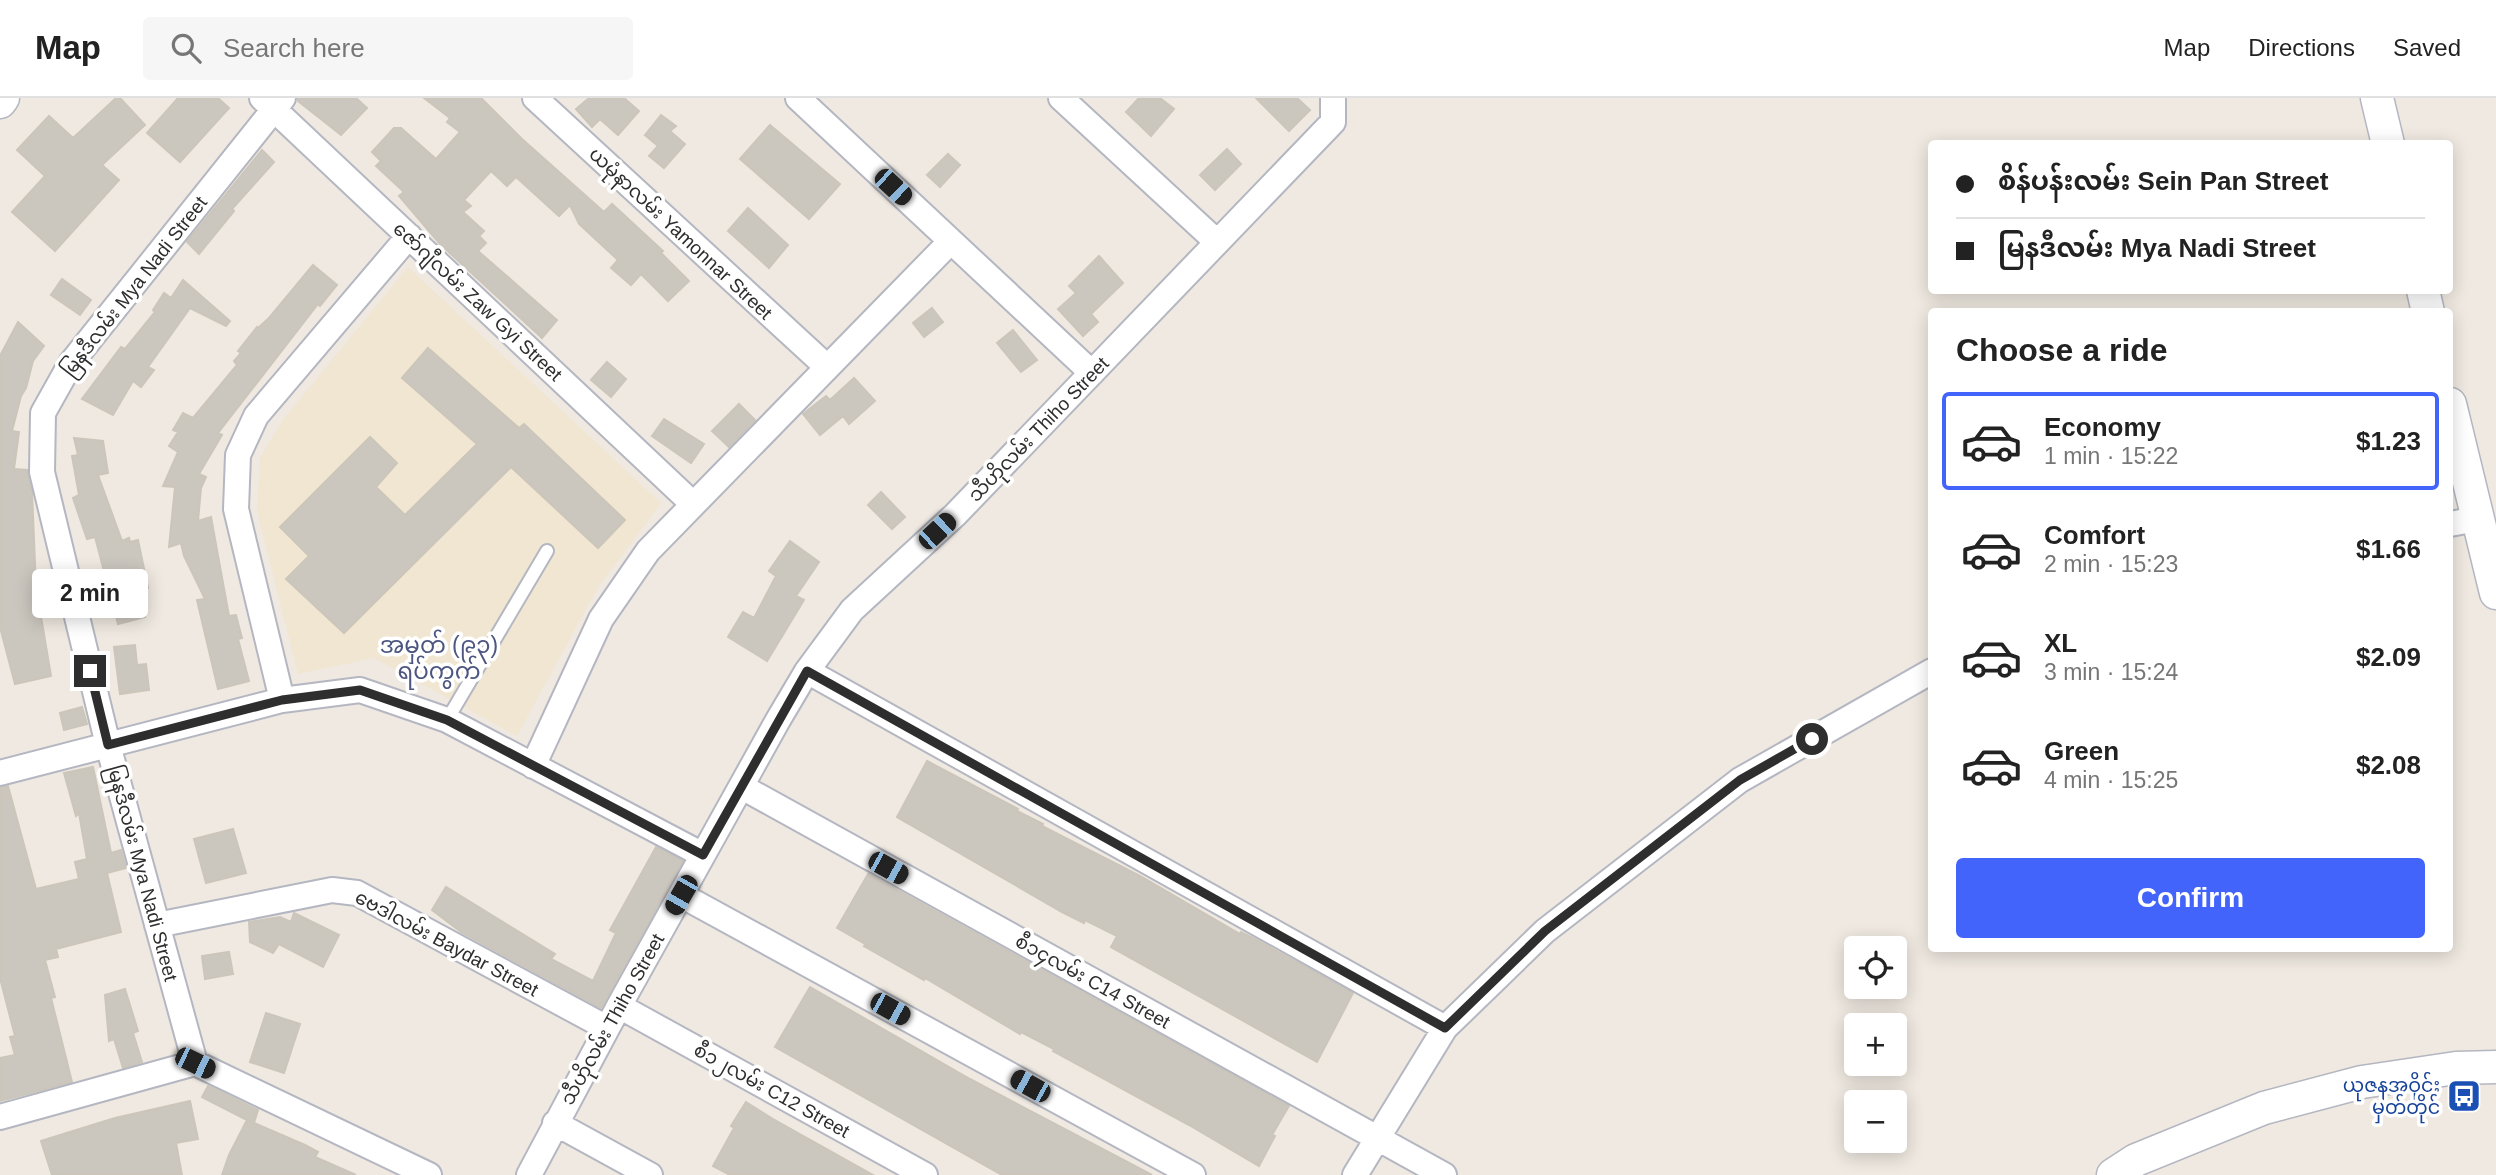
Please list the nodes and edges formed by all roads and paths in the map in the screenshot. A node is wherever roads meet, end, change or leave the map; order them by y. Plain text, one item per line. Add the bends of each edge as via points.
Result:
1 (535, 98) edge
2 (798, 98) edge
3 (1061, 98) edge
4 (1333, 98) edge
5 (2377, 98) edge
6 (273, 101) edge
7 (2387, 140) edge
8 (409, 236) junction
9 (951, 240) junction
10 (1217, 242) junction
11 (827, 367) junction
12 (1092, 373) junction
13 (2453, 429) edge
14 (693, 505) junction
15 (2464, 522) edge
16 (547, 551) dead end
17 (2496, 593) edge
18 (807, 671) junction
19 (1928, 673) edge
20 (282, 700) junction
21 (447, 720) junction
22 (108, 745) junction
23 (533, 766) junction
24 (0, 773) edge
25 (742, 787) junction
26 (703, 855) junction
27 (681, 895) junction
28 (157, 925) junction
29 (619, 1006) junction
30 (607, 1028) junction
31 (1445, 1028) junction
32 (195, 1063) junction
33 (2496, 1067) edge
34 (0, 1118) edge
35 (555, 1123) junction
36 (1376, 1138) junction
37 (429, 1175) edge
38 (528, 1175) edge
39 (650, 1175) edge
40 (925, 1175) edge
41 (1193, 1175) edge
42 (1355, 1175) edge
43 (1444, 1175) edge
44 (2113, 1175) edge

1 - 11 street, ယမုံနာလမ်း Yamonnar Street
2 - 9 street
3 - 10 street
4 - 10 street, သီဟိုလမ်း Thiho Street via 1333,122
5 - 7 street
6 - 8 street, ဇော်ဂျီလမ်း Zaw Gyi Street
6 - 22 street, မြနဒီလမ်း Mya Nadi Street via 71,363 43,413 42,472
8 - 14 street, ဇော်ဂျီလမ်း Zaw Gyi Street
8 - 20 street via 256,416 238,454 236,509
9 - 11 street
9 - 12 street
10 - 12 street, သီဟိုလမ်း Thiho Street
11 - 14 street
12 - 18 street, သီဟိုလမ်း Thiho Street via 955,515 852,610
13 - 15 street
14 - 23 street via 648,551 601,619
15 - 17 street
16 - 21 lane
18 - 25 street, သီဟိုလမ်း Thiho Street
18 - 31 street
19 - 31 street via 1740,780 1545,931
20 - 21 street via 360,690
20 - 22 street
21 - 23 street
22 - 24 street
22 - 28 street, မြနဒီလမ်း Mya Nadi Street
23 - 26 street
25 - 26 street, သီဟိုလမ်း Thiho Street
25 - 36 street, စီ၁၄လမ်း C14 Street
26 - 27 street, သီဟိုလမ်း Thiho Street
27 - 29 street, သီဟိုလမ်း Thiho Street
27 - 41 street
28 - 30 street, ဗေဒါလမ်း Baydar Street via 345,889
28 - 32 street, မြနဒီလမ်း Mya Nadi Street
29 - 30 street, သီဟိုလမ်း Thiho Street
29 - 40 street, စီ၁၂လမ်း C12 Street
30 - 35 street, သီဟိုလမ်း Thiho Street
31 - 36 street
32 - 34 street
32 - 37 street
33 - 44 street via 2362,1082 2264,1108 2136,1160
35 - 38 street, သီဟိုလမ်း Thiho Street
35 - 39 street
36 - 42 street
36 - 43 street, စီ၁၄လမ်း C14 Street

